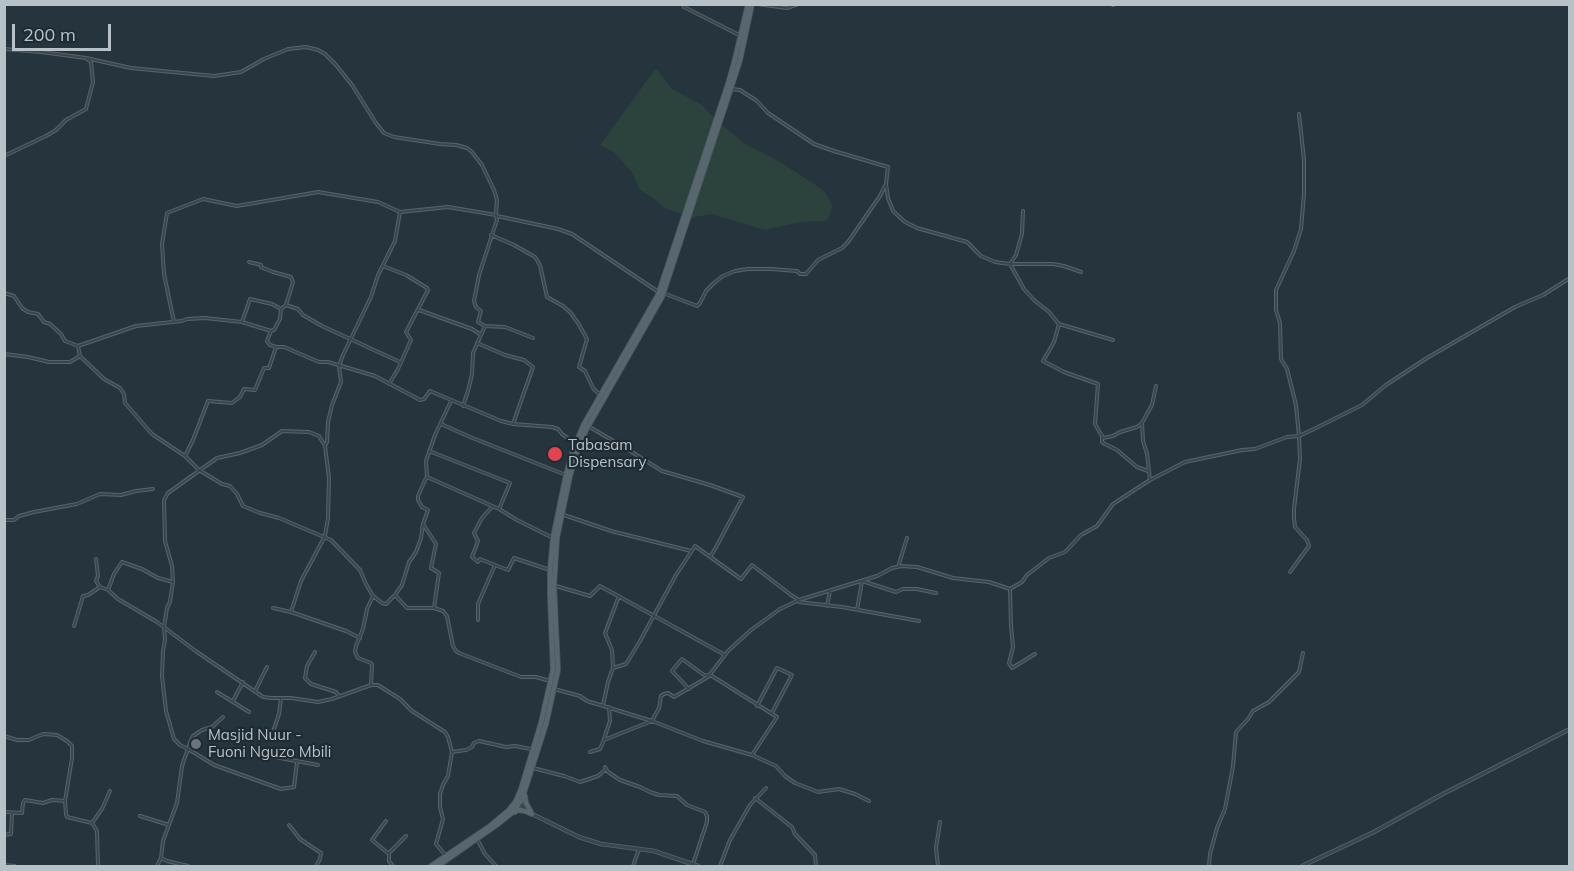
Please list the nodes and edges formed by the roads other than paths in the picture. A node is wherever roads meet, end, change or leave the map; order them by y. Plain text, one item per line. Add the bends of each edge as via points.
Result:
1 (748, 4) edge
2 (755, 4) edge
3 (798, 4) edge
4 (684, 7) dead end
5 (741, 36) junction
6 (4, 49) edge
7 (86, 58) junction
8 (731, 89) junction
9 (1299, 114) dead end
10 (719, 117) junction
11 (4, 156) edge
12 (886, 184) junction
13 (1023, 211) dead end
14 (400, 212) junction
15 (496, 215) junction
16 (491, 236) junction
17 (249, 262) dead end
18 (1010, 264) junction
19 (383, 266) junction
20 (1081, 272) dead end
21 (1569, 278) edge
22 (661, 292) junction
23 (4, 293) edge
24 (286, 304) junction
25 (281, 309) junction
26 (419, 310) junction
27 (174, 321) junction
28 (242, 322) junction
29 (1059, 324) junction
30 (485, 326) junction
31 (271, 331) junction
32 (481, 335) junction
33 (533, 338) dead end
34 (351, 339) junction
35 (1113, 340) dead end
36 (477, 343) junction
37 (78, 346) junction
38 (276, 347) junction
39 (4, 354) edge
40 (80, 356) junction
41 (400, 362) junction
42 (339, 366) junction
43 (389, 384) junction
44 (1156, 386) dead end
45 (600, 395) junction
46 (451, 401) junction
47 (463, 406) junction
48 (1142, 423) junction
49 (441, 424) junction
50 (513, 424) junction
51 (586, 425) junction
52 (1299, 436) junction
53 (1103, 438) junction
54 (577, 440) junction
55 (325, 446) junction
56 (429, 451) junction
57 (184, 456) junction
58 (200, 470) junction
59 (1149, 471) junction
60 (566, 475) junction
61 (427, 477) junction
62 (1150, 480) junction
63 (153, 489) dead end
64 (492, 506) junction
65 (499, 509) junction
66 (562, 514) junction
67 (4, 519) edge
68 (423, 524) junction
69 (325, 536) junction
70 (553, 538) junction
71 (907, 538) dead end
72 (691, 551) junction
73 (710, 557) junction
74 (96, 559) dead end
75 (495, 565) junction
76 (898, 567) junction
77 (550, 570) junction
78 (1290, 572) dead end
79 (862, 580) junction
80 (173, 582) junction
81 (100, 586) junction
82 (554, 586) junction
83 (1010, 589) junction
84 (108, 590) junction
85 (830, 590) junction
86 (936, 593) dead end
87 (394, 595) junction
88 (373, 596) junction
89 (619, 596) junction
90 (799, 600) junction
91 (827, 606) junction
92 (273, 608) dead end
93 (434, 608) junction
94 (856, 610) junction
95 (291, 612) junction
96 (653, 615) junction
97 (478, 620) dead end
98 (919, 621) dead end
99 (74, 626) dead end
100 (164, 627) junction
101 (360, 638) junction
102 (315, 652) dead end
103 (1303, 653) dead end
104 (1035, 654) dead end
105 (725, 655) junction
106 (267, 666) dead end
107 (613, 668) junction
108 (708, 677) junction
109 (551, 681) junction
110 (243, 682) junction
111 (371, 685) junction
112 (554, 689) junction
113 (688, 689) junction
114 (255, 691) junction
115 (217, 692) dead end
116 (339, 696) junction
117 (281, 698) junction
118 (232, 702) junction
119 (603, 705) junction
120 (758, 706) junction
121 (609, 707) junction
122 (249, 712) dead end
123 (772, 713) junction
124 (223, 717) dead end
125 (652, 721) junction
126 (1569, 729) edge
127 (272, 735) dead end
128 (5, 737) edge
129 (604, 740) junction
130 (188, 749) junction
131 (533, 750) junction
132 (452, 752) junction
133 (590, 752) dead end
134 (264, 755) dead end
135 (752, 755) junction
136 (297, 762) junction
137 (318, 765) dead end
138 (533, 768) junction
139 (766, 788) dead end
140 (525, 790) junction
141 (110, 791) dead end
142 (755, 798) junction
143 (65, 801) junction
144 (869, 801) dead end
145 (518, 802) junction
146 (4, 812) edge
147 (513, 812) junction
148 (12, 813) junction
149 (532, 814) junction
150 (140, 816) dead end
151 (386, 821) dead end
152 (940, 822) dead end
153 (92, 824) junction
154 (169, 825) junction
155 (289, 825) dead end
156 (4, 835) edge
157 (406, 836) dead end
158 (477, 839) junction
159 (639, 849) junction
160 (389, 854) junction
161 (446, 856) junction
162 (160, 858) junction
163 (4, 865) edge
164 (693, 865) junction
165 (15, 867) edge
166 (98, 867) edge
167 (157, 867) edge
168 (188, 867) edge
169 (316, 867) edge
170 (393, 867) edge
171 (431, 867) edge
172 (438, 867) edge
173 (496, 867) edge
174 (633, 867) edge
175 (698, 867) edge
176 (720, 867) edge
177 (816, 867) edge
178 (938, 867) edge
179 (1209, 867) edge
180 (1302, 867) edge

1 - 5 main road
2 - 3 street via 787,8
2 - 8 main road
4 - 5 street
5 - 10 main road
6 - 7 street
7 - 11 street via 91,62 93,82 86,109 46,136
7 - 15 street via 131,68 214,76 241,72 288,50 306,46 318,50 348,80 384,133 467,148 482,165 494,190
8 - 10 main road
8 - 12 street via 757,101 814,144 888,167
9 - 52 street via 1304,160 1301,229 1276,290 1281,359 1296,405
10 - 22 main road
12 - 18 street via 893,211 905,222 967,242 981,256
12 - 22 street via 848,242 818,260 806,274 771,269 735,271 714,282 697,306
13 - 18 street via 1022,234
14 - 15 street via 448,207
14 - 19 street
14 - 27 street via 378,202 318,192 237,206 203,199 167,213 162,244
15 - 16 street
15 - 22 street via 572,234
16 - 30 street via 474,301 482,311 478,322
16 - 45 street via 535,257 547,297 570,312 587,339 579,367
17 - 24 street via 291,277
18 - 20 street via 1053,264
18 - 29 street via 1024,289
19 - 26 street via 428,289
19 - 34 street
21 - 52 street via 1427,358 1362,405
22 - 45 main road
22 - 51 main road via 649,321
23 - 37 street via 14,296 28,312 38,314 62,334 65,342
24 - 25 street
24 - 34 street
25 - 28 street via 250,299
25 - 31 street via 280,319
26 - 32 street
26 - 41 street via 406,332 411,340
27 - 28 street via 206,318
27 - 37 street via 136,326
28 - 31 street
29 - 35 street
29 - 53 street via 1043,361 1098,384 1095,424
30 - 32 street
30 - 33 street via 505,327
31 - 38 street via 267,341
32 - 36 street
34 - 41 street
34 - 42 street
36 - 47 street
36 - 50 street via 533,367
37 - 40 street
38 - 42 street
38 - 57 street via 255,390 242,390 232,403 208,401
39 - 40 street via 49,362 70,362
40 - 57 street via 120,388 125,403 152,434
41 - 43 street
42 - 43 street
42 - 55 street via 341,382 330,413
43 - 46 street via 420,400 430,391
44 - 48 street
45 - 51 main road
46 - 47 street
46 - 49 street
47 - 50 street
48 - 53 street
48 - 59 street
49 - 56 street
49 - 60 street
50 - 54 street via 552,427
51 - 54 main road
51 - 66 main road
51 - 73 street via 662,471 742,496
52 - 62 street via 1185,462
52 - 78 street via 1294,518 1295,527 1309,546
53 - 59 street via 1102,442
54 - 60 main road
55 - 58 street via 319,436 309,432 282,431 262,444 217,458
55 - 69 street via 329,478
56 - 61 street
56 - 65 street via 510,483
57 - 58 street
58 - 69 street via 230,486 243,506
58 - 80 street via 164,500 165,541
59 - 62 street
60 - 70 main road
61 - 64 street
61 - 68 street via 418,500 428,510
62 - 83 street via 1113,504 1097,526 1081,535 1065,552 1049,558
63 - 67 street via 100,494 77,504
64 - 65 street
64 - 75 street via 475,530 478,542 472,557
65 - 70 street
66 - 72 street
66 - 82 main road
68 - 87 street via 416,552
68 - 93 street via 436,544 431,568 439,573
69 - 88 street via 360,570
69 - 95 street via 301,581
70 - 77 main road
71 - 76 street
72 - 73 street via 694,546
72 - 96 street
73 - 90 street via 741,579 752,565
74 - 81 street via 96,581
75 - 77 street via 508,570 514,558
75 - 97 street via 478,604
76 - 79 street
76 - 83 street via 917,567
77 - 109 main road via 554,660
79 - 85 street
79 - 86 street via 896,592 917,589
79 - 94 street
80 - 84 street via 122,562
80 - 100 street
81 - 84 street
81 - 99 street via 83,596
82 - 89 street via 590,596 600,586
82 - 112 main road via 558,660
83 - 104 street via 1012,668
84 - 100 street
85 - 90 street
85 - 91 street
87 - 88 street via 386,604
87 - 93 street via 407,608
88 - 101 street
89 - 96 street
89 - 107 street via 605,633 612,650
90 - 91 street
90 - 105 street via 780,609
91 - 94 street
92 - 95 street
93 - 109 street via 447,616 453,646 459,653 521,677
94 - 98 street
95 - 101 street
96 - 105 street
96 - 107 street via 626,664
100 - 110 street
100 - 130 street via 162,676 166,711 174,739
101 - 111 street via 356,656 371,663
102 - 116 street via 305,678
103 - 179 street via 1299,672 1269,702 1252,711 1236,732 1225,809
105 - 108 street
106 - 114 street
107 - 119 street
108 - 113 street
108 - 113 street via 682,659 672,671
108 - 120 street
109 - 131 main road
110 - 114 street
110 - 118 street
111 - 116 street
111 - 132 street via 383,687 445,732
112 - 119 street
112 - 138 main road
113 - 125 street via 674,697 664,694
114 - 117 street via 263,697
115 - 118 street
116 - 117 street via 318,702
117 - 127 street
118 - 122 street
119 - 121 street
120 - 123 street
120 - 123 street via 777,668 792,675
121 - 125 street
121 - 129 street via 610,721
123 - 135 street via 777,717
124 - 130 street via 193,736
125 - 129 street
125 - 135 street
126 - 180 street
128 - 143 street via 29,740 43,734 57,735 72,746
129 - 133 street via 600,749
130 - 136 street via 214,765 281,789 294,787
130 - 154 street
131 - 132 street via 479,741 466,750
131 - 145 main road
132 - 161 street via 440,794 443,819 436,844
134 - 136 street
135 - 144 street via 805,787 818,792 839,789
136 - 137 street
138 - 140 main road
138 - 164 street via 580,782 605,769 620,780 659,795 677,796 705,812 707,822
139 - 142 street
140 - 145 main road
140 - 149 main road via 525,803
141 - 153 street
142 - 176 street via 730,840
142 - 177 street via 792,828 815,855
143 - 148 street via 25,800 22,813
143 - 153 street via 67,817
145 - 147 main road
145 - 149 street
145 - 161 main road
146 - 148 street
147 - 149 main road
147 - 158 main road
148 - 156 street via 11,834
149 - 159 street via 579,837
150 - 154 street
151 - 160 street via 372,840
152 - 178 street
153 - 166 street via 97,831
154 - 162 street
155 - 169 street via 300,839 321,853
157 - 160 street
158 - 172 main road
158 - 173 street
159 - 164 street
159 - 174 street
160 - 170 street
161 - 171 main road
162 - 167 street
162 - 168 street
163 - 165 street
164 - 175 street

